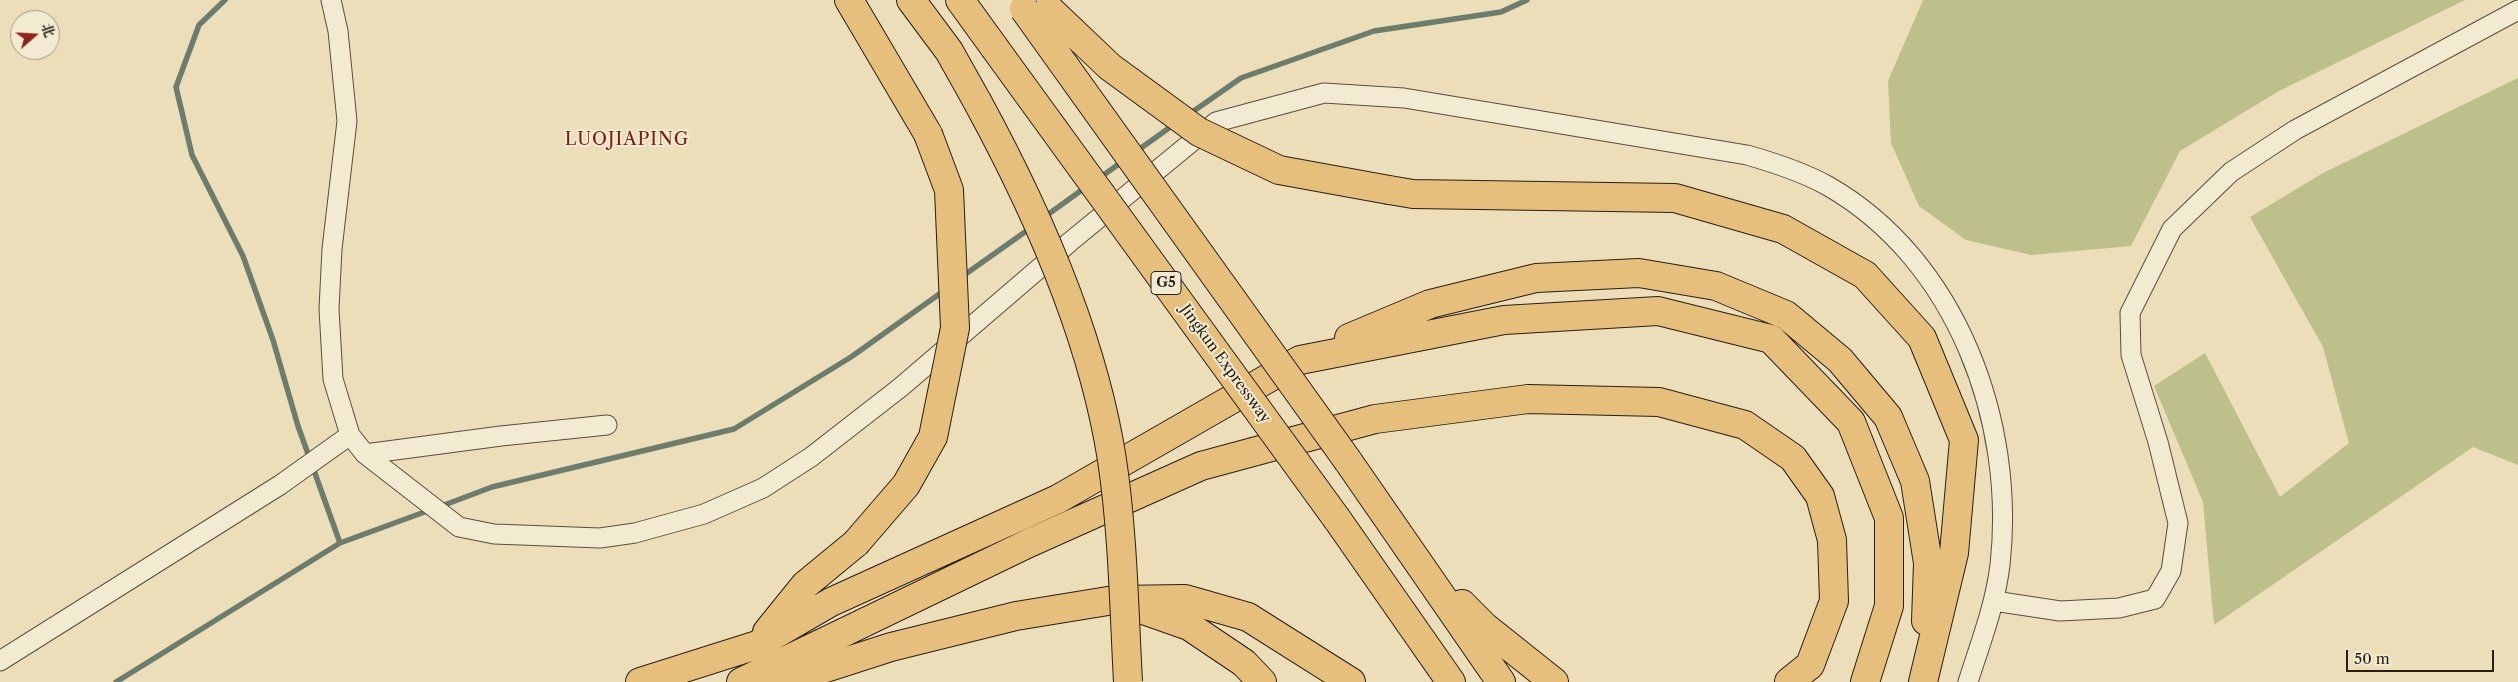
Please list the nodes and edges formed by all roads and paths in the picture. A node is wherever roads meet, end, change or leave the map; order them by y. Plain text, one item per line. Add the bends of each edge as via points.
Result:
1 (331, 0) edge
2 (849, 0) edge
3 (911, 0) edge
4 (960, 0) edge
5 (1033, 4) edge
6 (2518, 10) edge
7 (1300, 360) junction
8 (607, 425) dead end
9 (350, 435) junction
10 (365, 454) junction
11 (1414, 556) junction
12 (1114, 600) junction
13 (1994, 601) junction
14 (757, 646) junction
15 (0, 661) edge
16 (1924, 681) edge
17 (640, 682) edge
18 (741, 682) edge
19 (782, 682) edge
20 (1128, 682) edge
21 (1262, 682) edge
22 (1351, 682) edge
23 (1451, 682) edge
24 (1500, 682) edge
25 (1554, 682) edge
26 (1789, 682) edge
27 (1866, 682) edge
28 (1968, 682) edge

1 - 9 street via 338,31 347,121 332,250 330,328 333,380
2 - 14 highway, bridge via 928,134 950,190 954,328 933,437 906,485 856,543 805,585
3 - 20 highway, bridge via 949,51 1004,151 1089,355 1112,459 1121,544
4 - 23 highway, Jingkun Expressway / G5, bridge via 1337,519
5 - 11 highway, bridge
5 - 16 highway, bridge via 1110,67 1199,132 1279,170 1413,194 1675,198 1782,229 1864,275 1922,338 1964,440 1954,553
6 - 13 street via 2295,130 2231,172 2172,229 2130,313 2131,355 2158,442 2178,524 2171,572 2155,599 2119,608 2060,611
7 - 14 highway via 1058,499 831,602
7 - 16 highway via 1430,304 1536,278 1639,273 1716,286 1786,315 1840,360 1888,417 1915,481 1928,563
7 - 27 highway via 1504,320 1658,311 1771,339 1851,422 1889,518 1889,606
8 - 10 street
9 - 10 street
9 - 15 street via 280,486
10 - 13 street via 459,527 494,534 600,538 670,525 737,501 811,457 901,388 1216,122 1324,92 1404,98 1747,154 1802,173 1828,186 1896,238 1931,280 1958,328 1984,392 2002,494 2002,530
11 - 24 highway
11 - 25 highway via 1485,627
12 - 19 highway via 1016,616 920,640
12 - 21 highway via 1189,626 1244,662
12 - 22 highway via 1185,600 1248,617
13 - 28 street
14 - 17 highway
18 - 26 highway via 1029,543 1200,466 1375,419 1528,399 1660,402 1745,425 1793,458 1820,496 1832,540 1834,601 1810,665

